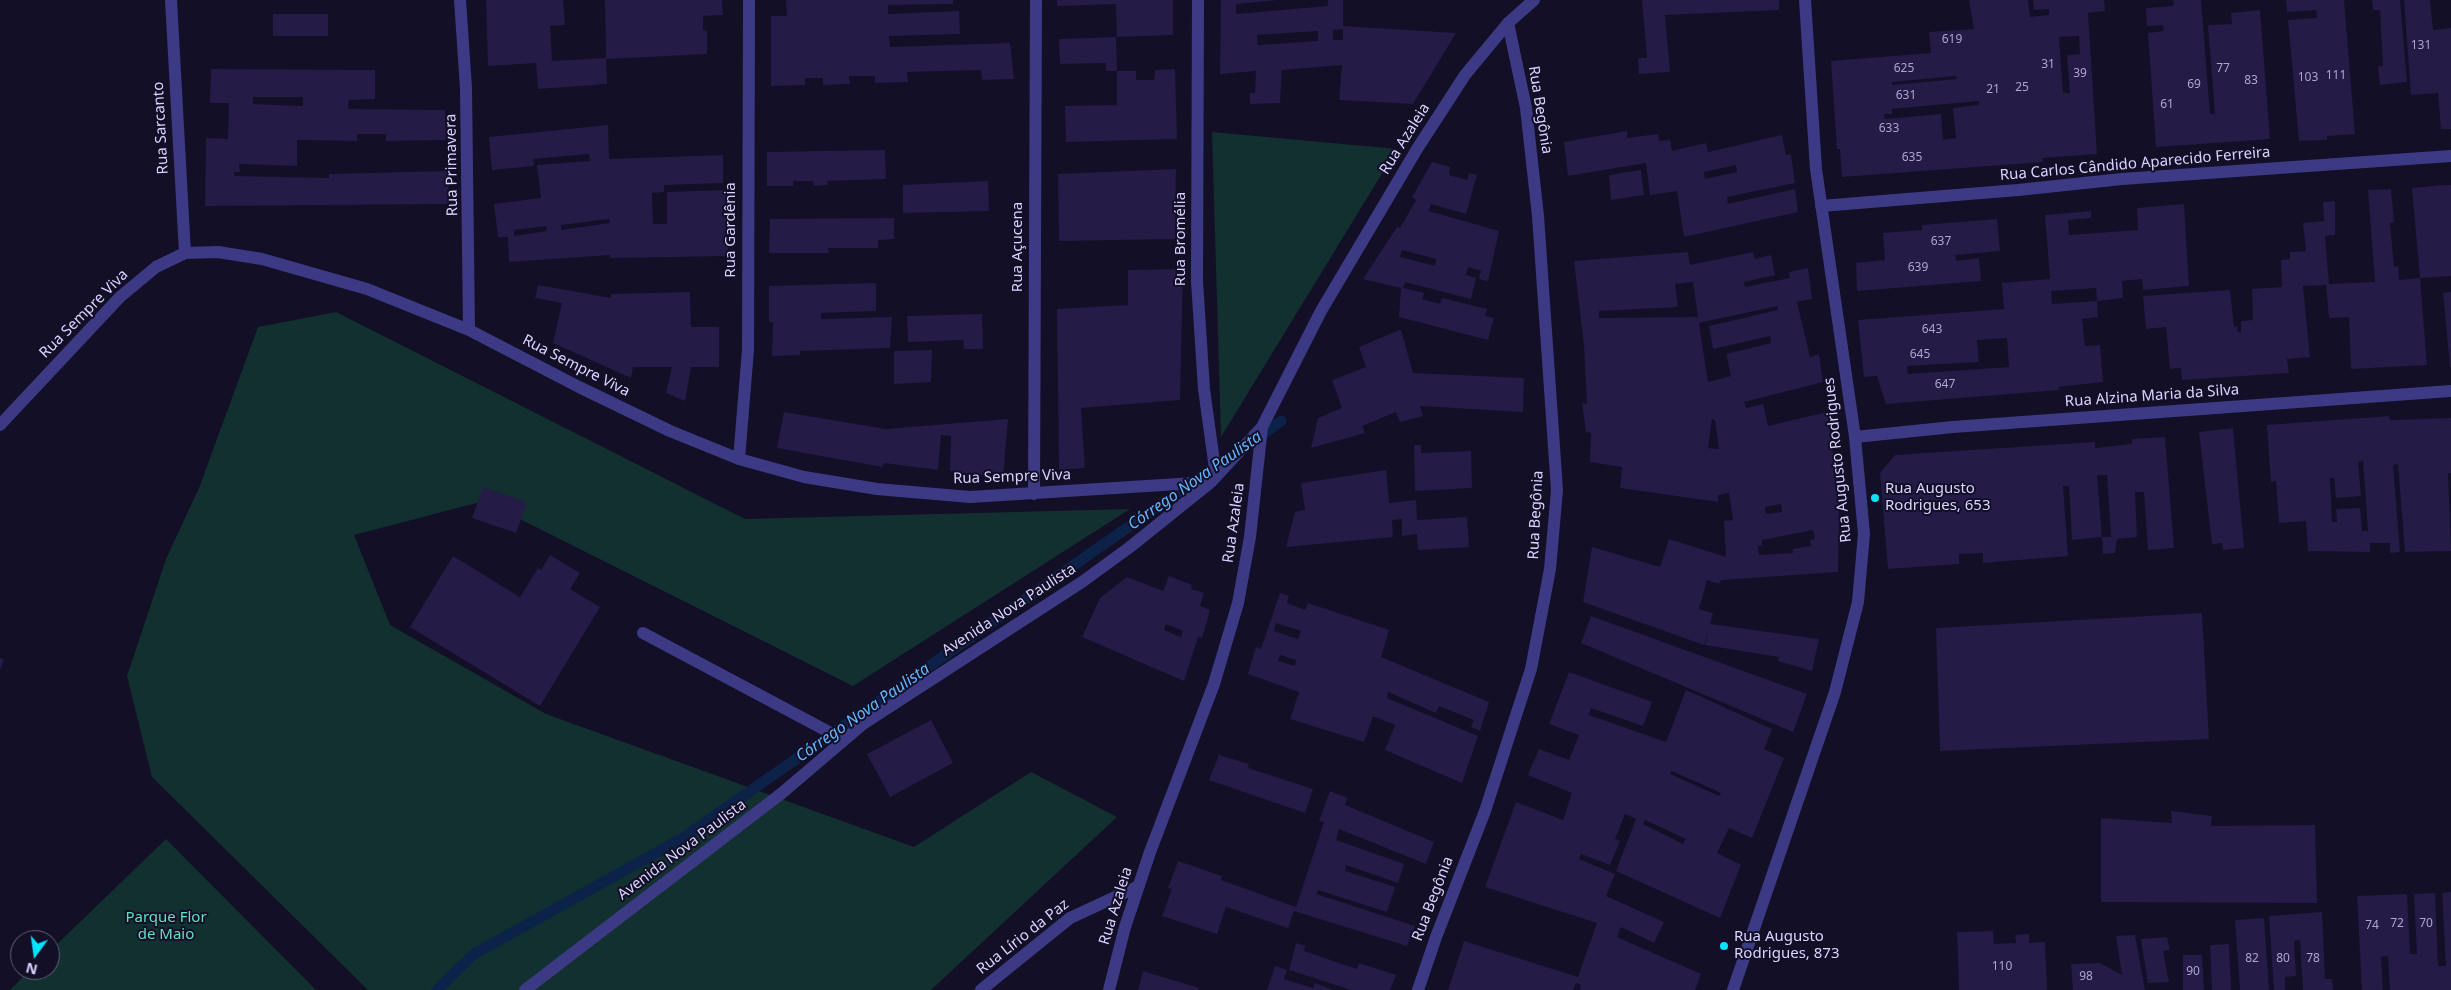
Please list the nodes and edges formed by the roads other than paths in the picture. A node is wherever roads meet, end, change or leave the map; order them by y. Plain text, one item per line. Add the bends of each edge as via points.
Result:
1 (171, 0) edge
2 (460, 0) edge
3 (750, 0) edge
4 (1036, 0) edge
5 (1198, 0) edge
6 (1534, 0) edge
7 (1805, 0) edge
8 (1508, 23) junction
9 (2451, 156) edge
10 (1821, 206) junction
11 (185, 253) junction
12 (469, 330) junction
13 (2451, 392) edge
14 (0, 425) edge
15 (1262, 426) junction
16 (1855, 437) junction
17 (739, 459) junction
18 (1214, 479) junction
19 (1034, 494) junction
20 (643, 633) dead end
21 (844, 740) junction
22 (1139, 886) junction
23 (525, 990) edge
24 (982, 990) edge
25 (1109, 990) edge
26 (1418, 990) edge
27 (1733, 990) edge

1 - 11 street, Rua Sarcanto
2 - 12 street, Rua Primavera via 466,88
3 - 17 street, Rua Gardênia via 748,350
4 - 19 street, Rua Açucena
5 - 18 street, Rua Bromélia via 1197,281
6 - 8 street, Rua Azaleia
7 - 10 street, Rua Augusto Rodrigues
8 - 15 street, Rua Azaleia via 1465,75 1417,149 1321,311
8 - 26 street, Rua Begônia via 1526,108 1538,216 1556,500 1550,568 1531,669 1484,811
9 - 10 street, Rua Carlos Cândido Aparecido Ferreira
10 - 16 street, Rua Augusto Rodrigues
11 - 12 street, Rua Sempre Viva via 218,252 262,259 367,289
11 - 14 street, Rua Sempre Viva via 156,268 120,297
12 - 17 street, Rua Sempre Viva via 662,427
13 - 16 street, Rua Alzina Maria da Silva via 1954,427
15 - 18 street, Avenida Nova Paulista
15 - 22 street, Rua Azaleia via 1250,537 1238,603 1214,684
16 - 27 street, Rua Augusto Rodrigues via 1864,534 1858,602 1835,692
17 - 19 street, Rua Sempre Viva via 804,477 876,488 970,497
18 - 19 street, Rua Sempre Viva
18 - 21 street, Avenida Nova Paulista via 1082,582 863,724
20 - 21 street
21 - 23 street, Avenida Nova Paulista via 782,794
22 - 24 street, Rua Lírio da Paz via 1070,918
22 - 25 street, Rua Azaleia

